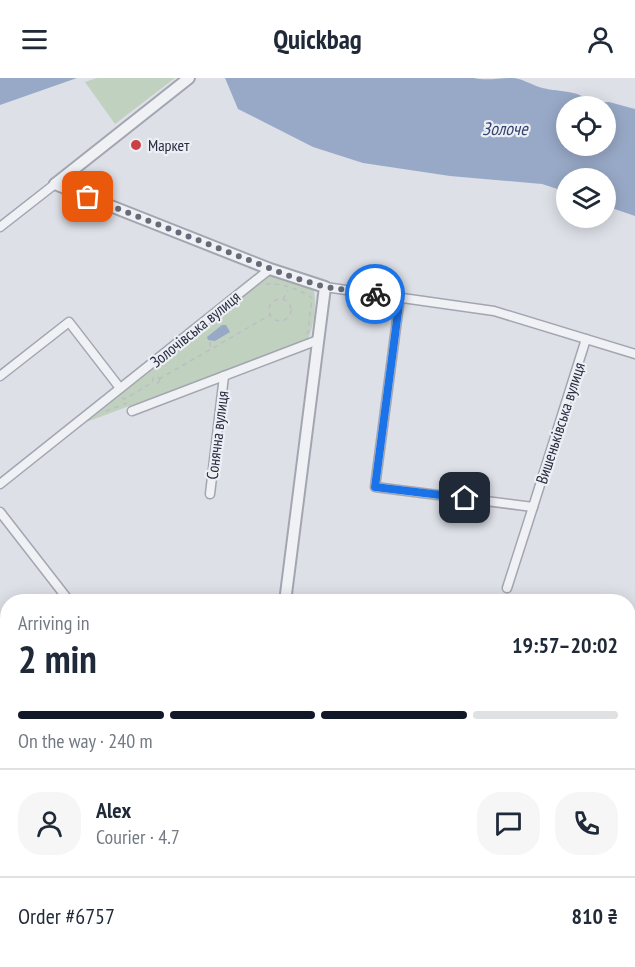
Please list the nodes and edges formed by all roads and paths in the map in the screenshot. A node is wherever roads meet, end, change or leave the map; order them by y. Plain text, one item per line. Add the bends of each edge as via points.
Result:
1 (189, 78) edge
2 (55, 184) junction
3 (0, 227) edge
4 (270, 269) junction
5 (266, 284) dead end
6 (325, 287) junction
7 (289, 288) junction
8 (400, 297) junction
9 (283, 300) junction
10 (270, 315) junction
11 (306, 335) dead end
12 (586, 339) junction
13 (318, 340) junction
14 (210, 342) dead end
15 (210, 349) junction
16 (635, 354) edge
17 (0, 376) edge
18 (224, 376) junction
19 (159, 379) junction
20 (153, 382) junction
21 (120, 388) junction
22 (135, 400) dead end
23 (113, 403) dead end
24 (125, 404) junction
25 (132, 411) dead end
26 (0, 484) edge
27 (210, 494) dead end
28 (533, 507) junction
29 (0, 512) edge
30 (507, 588) dead end
31 (64, 594) edge
32 (286, 594) edge

1 - 2 street
2 - 3 street
2 - 4 street
4 - 6 street
4 - 21 street, Золочівська вулиця
5 - 7 path
6 - 8 street
6 - 13 street
7 - 9 path
7 - 11 path via 312,298
8 - 12 street via 494,311
8 - 28 street via 375,487
9 - 10 path via 270,304
9 - 10 path via 290,307 288,317 278,321
10 - 15 path
12 - 16 street
12 - 28 street, Вишеньківська вулиця
13 - 18 street, Сонячна вулиця
13 - 32 street
14 - 15 path
15 - 19 path
17 - 21 street via 69,322
18 - 25 street, Сонячна вулиця
18 - 27 street, Сонячна вулиця
19 - 20 path via 157,384
19 - 20 path via 154,377
20 - 24 path via 125,399
21 - 26 street, Золочівська вулиця
22 - 24 path
23 - 24 path via 100,414
28 - 30 street, Вишеньківська вулиця
29 - 31 street

